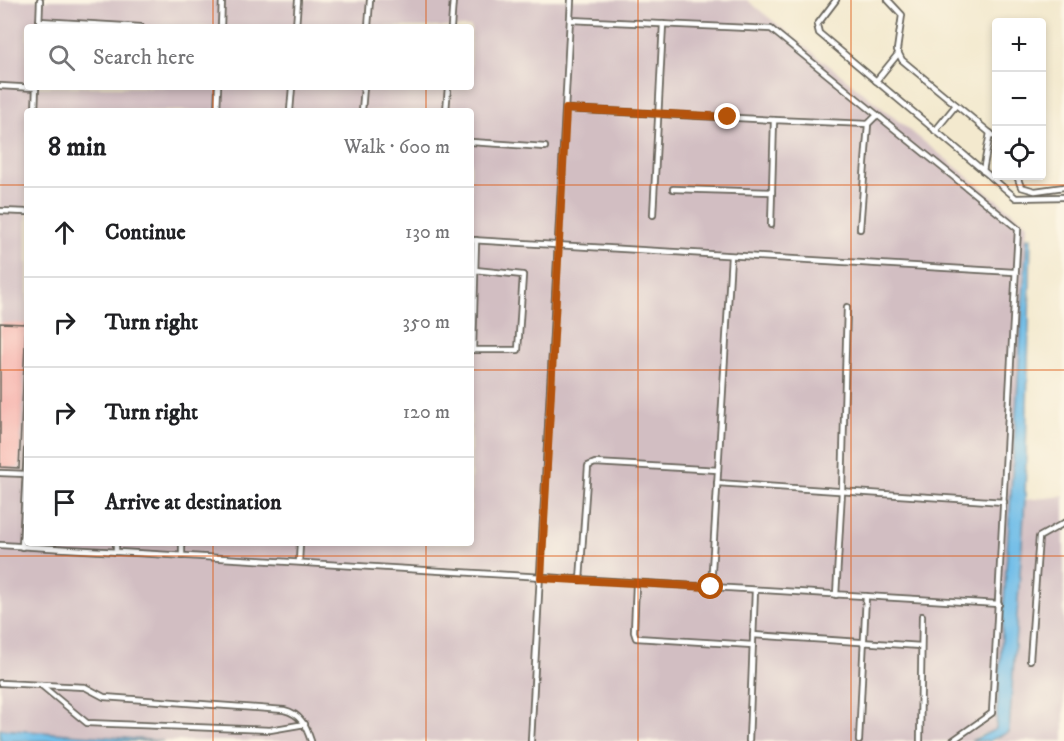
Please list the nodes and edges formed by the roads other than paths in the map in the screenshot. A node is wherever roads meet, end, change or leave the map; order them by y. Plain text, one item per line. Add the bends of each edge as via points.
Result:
1 (40, 0) edge
2 (222, 0) edge
3 (298, 0) edge
4 (370, 0) edge
5 (453, 0) edge
6 (571, 0) edge
7 (836, 0) edge
8 (888, 0) edge
9 (570, 20) junction
10 (39, 24) edge
11 (221, 24) edge
12 (296, 24) edge
13 (368, 24) edge
14 (451, 24) edge
15 (663, 24) junction
16 (898, 54) junction
17 (876, 81) junction
18 (0, 86) edge
19 (24, 87) edge
20 (36, 90) edge
21 (218, 90) edge
22 (292, 90) edge
23 (364, 90) edge
24 (448, 90) edge
25 (956, 105) junction
26 (36, 108) edge
27 (217, 108) edge
28 (290, 108) edge
29 (362, 108) edge
30 (446, 108) edge
31 (566, 109) junction
32 (658, 113) junction
33 (877, 115) junction
34 (774, 120) junction
35 (868, 124) junction
36 (935, 130) junction
37 (990, 133) joint
38 (474, 142) edge
39 (545, 147) dead end
40 (983, 171) junction
41 (1018, 180) edge
42 (1064, 188) edge
43 (673, 189) dead end
44 (772, 192) junction
45 (1064, 197) edge
46 (0, 211) edge
47 (24, 212) edge
48 (653, 215) dead end
49 (771, 225) dead end
50 (860, 229) dead end
51 (474, 240) edge
52 (559, 246) junction
53 (474, 255) edge
54 (731, 256) junction
55 (475, 270) junction
56 (1014, 272) junction
57 (474, 284) edge
58 (847, 307) dead end
59 (474, 350) edge
60 (718, 470) junction
61 (0, 473) edge
62 (24, 474) edge
63 (717, 483) junction
64 (842, 491) junction
65 (1004, 502) junction
66 (24, 510) edge
67 (1064, 523) edge
68 (0, 545) edge
69 (116, 546) edge
70 (182, 546) edge
71 (300, 546) edge
72 (22, 547) junction
73 (116, 552) junction
74 (182, 556) junction
75 (299, 562) junction
76 (541, 578) junction
77 (580, 580) junction
78 (636, 584) junction
79 (711, 587) junction
80 (755, 590) junction
81 (836, 595) junction
82 (866, 596) junction
83 (999, 604) junction
84 (922, 616) dead end
85 (753, 635) junction
86 (863, 642) junction
87 (753, 645) junction
88 (921, 646) junction
89 (1030, 660) dead end
90 (0, 683) edge
91 (41, 685) junction
92 (305, 724) junction
93 (310, 738) edge
94 (531, 741) edge
95 (749, 741) edge
96 (859, 741) edge
97 (920, 741) edge
98 (952, 741) edge

1 - 10 lane
2 - 11 lane
3 - 12 lane
4 - 13 lane
5 - 14 lane
6 - 9 lane
7 - 17 lane via 816,25 817,30
8 - 16 lane via 902,15
9 - 15 lane
9 - 31 lane
15 - 32 lane
15 - 33 lane via 771,29
16 - 17 lane
16 - 25 lane
17 - 36 lane
18 - 19 lane
20 - 26 lane
21 - 27 lane
22 - 28 lane
23 - 29 lane
24 - 30 lane
25 - 36 lane
25 - 37 lane
31 - 32 lane
31 - 52 lane
32 - 34 lane
32 - 48 lane
33 - 35 lane
33 - 56 lane via 1018,229
34 - 35 lane
34 - 44 lane
35 - 50 lane
36 - 40 lane
37 - 40 lane
38 - 39 lane
40 - 45 lane via 1018,199
41 - 42 lane via 1021,187 1035,191
43 - 44 lane
44 - 49 lane
46 - 47 lane
51 - 52 lane
52 - 54 lane
52 - 76 lane
53 - 55 lane
54 - 56 lane
54 - 60 lane
55 - 57 lane
55 - 59 lane via 523,275 518,351
56 - 65 lane
58 - 64 lane
60 - 63 lane
60 - 77 lane via 595,463 588,466
61 - 62 lane
63 - 64 lane
63 - 79 lane
64 - 65 lane
64 - 81 lane
65 - 83 lane
66 - 72 lane
67 - 89 lane via 1039,537
68 - 72 lane
69 - 73 lane
70 - 74 lane
71 - 75 lane
72 - 73 lane
73 - 74 lane
74 - 75 lane
75 - 76 lane
76 - 77 lane
76 - 94 lane
77 - 78 lane
78 - 79 lane
78 - 87 lane via 636,638
79 - 80 lane
80 - 81 lane
80 - 85 lane
81 - 82 lane
82 - 83 lane
82 - 86 lane
83 - 98 lane via 992,713
84 - 88 lane
85 - 86 lane
85 - 87 lane
86 - 88 lane
86 - 96 lane
87 - 95 lane
88 - 97 lane
90 - 91 lane
91 - 92 lane via 85,687 104,697 284,710 293,712
91 - 92 lane via 87,723 270,730
92 - 93 lane

